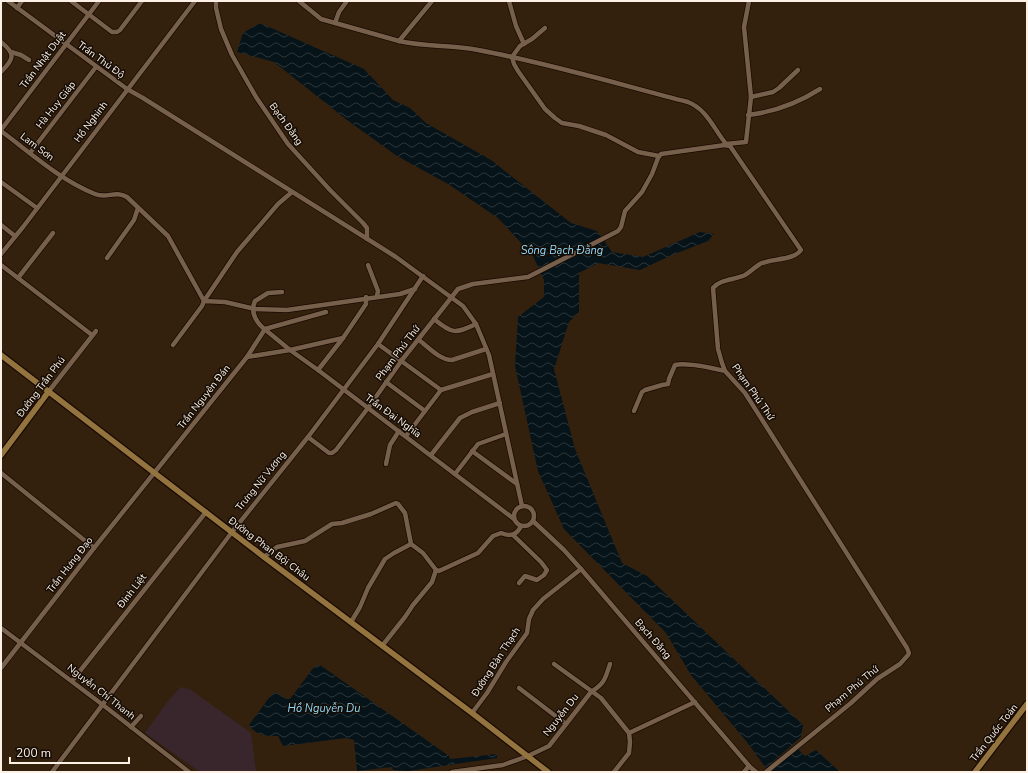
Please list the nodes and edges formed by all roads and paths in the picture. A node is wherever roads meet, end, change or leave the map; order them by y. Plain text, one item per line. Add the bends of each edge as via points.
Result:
1 (8, 1) edge
2 (22, 1) edge
3 (71, 1) edge
4 (99, 1) edge
5 (142, 1) edge
6 (195, 1) edge
7 (216, 1) edge
8 (299, 1) edge
9 (347, 1) edge
10 (432, 1) edge
11 (509, 1) edge
12 (749, 1) edge
13 (17, 8) junction
14 (89, 14) junction
15 (335, 23) junction
16 (545, 28) dead end
17 (399, 41) junction
18 (1, 42) edge
19 (524, 44) junction
20 (66, 45) junction
21 (11, 52) junction
22 (512, 57) junction
23 (29, 60) dead end
24 (96, 67) junction
25 (798, 70) dead end
26 (1, 72) edge
27 (127, 89) junction
28 (820, 89) dead end
29 (750, 97) junction
30 (748, 115) junction
31 (1, 130) edge
32 (727, 144) junction
33 (30, 153) junction
34 (659, 156) junction
35 (61, 177) junction
36 (1, 182) edge
37 (292, 192) junction
38 (37, 208) junction
39 (138, 208) junction
40 (1, 225) edge
41 (53, 233) dead end
42 (16, 236) junction
43 (367, 239) junction
44 (1, 254) edge
45 (107, 258) dead end
46 (1, 265) edge
47 (368, 265) dead end
48 (423, 276) junction
49 (18, 278) junction
50 (415, 289) junction
51 (282, 292) dead end
52 (377, 296) junction
53 (451, 297) junction
54 (366, 298) junction
55 (204, 301) junction
56 (253, 308) junction
57 (326, 312) dead end
58 (434, 319) junction
59 (476, 324) junction
60 (263, 328) junction
61 (96, 331) dead end
62 (92, 335) junction
63 (343, 338) junction
64 (419, 340) junction
65 (378, 344) junction
66 (173, 345) dead end
67 (486, 349) junction
68 (290, 350) junction
69 (1, 355) edge
70 (247, 357) junction
71 (402, 360) junction
72 (318, 370) junction
73 (725, 371) junction
74 (493, 374) junction
75 (386, 382) junction
76 (343, 389) junction
77 (441, 390) junction
78 (50, 391) junction
79 (500, 403) junction
80 (368, 408) junction
81 (425, 411) junction
82 (634, 411) dead end
83 (399, 431) junction
84 (506, 434) junction
85 (406, 436) junction
86 (308, 437) junction
87 (472, 451) junction
88 (1, 454) edge
89 (431, 455) junction
90 (386, 464) dead end
91 (154, 473) junction
92 (1, 474) edge
93 (455, 474) junction
94 (517, 484) junction
95 (522, 506) junction
96 (206, 512) junction
97 (514, 519) junction
98 (533, 521) junction
99 (521, 526) junction
100 (232, 532) junction
101 (513, 535) junction
102 (411, 544) junction
103 (94, 548) junction
104 (264, 557) junction
105 (581, 569) junction
106 (436, 570) junction
107 (519, 583) dead end
108 (350, 622) junction
109 (1, 628) edge
110 (20, 643) junction
111 (382, 646) junction
112 (554, 664) dead end
113 (610, 664) dead end
114 (1, 668) edge
115 (72, 681) junction
116 (519, 688) dead end
117 (591, 692) junction
118 (696, 702) junction
119 (1027, 704) edge
120 (103, 705) junction
121 (472, 713) junction
122 (141, 716) dead end
123 (566, 724) junction
124 (131, 727) junction
125 (629, 734) junction
126 (528, 756) junction
127 (749, 766) junction
128 (52, 772) edge
129 (189, 772) edge
130 (452, 772) edge
131 (548, 772) edge
132 (614, 772) edge
133 (744, 772) edge
134 (756, 772) edge
135 (766, 772) edge
136 (975, 772) edge

1 - 13 street, Trần Thủ Độ
2 - 13 street
3 - 14 street
4 - 14 street, Trần Nhật Duật
5 - 14 street via 117,32 112,32
6 - 27 street, Hồ Nghinh
7 - 43 street, Bạch Đằng via 220,30 256,97 288,144 367,228
8 - 15 street via 317,17
9 - 15 street
10 - 17 street
11 - 19 street
12 - 29 street via 744,34
13 - 20 street, Trần Thủ Độ
14 - 20 street, Trần Nhật Duật
15 - 17 street
16 - 19 street
17 - 22 street via 475,49
18 - 21 street
19 - 22 street via 517,48
20 - 24 street, Trần Thủ Độ
20 - 31 street, Trần Nhật Duật
21 - 23 street
21 - 26 street via 12,56
22 - 32 street via 691,103 705,113
22 - 34 street via 518,71 545,109 562,123 606,135 638,152
24 - 27 street, Trần Thủ Độ
24 - 33 street, Hà Huy Giáp
25 - 29 street via 773,92
27 - 35 street, Hồ Nghinh
27 - 37 street, Trần Thủ Độ
28 - 30 street via 795,103
29 - 30 street
30 - 32 street via 746,142
31 - 33 street, Lam Sơn
32 - 34 street
32 - 73 street, Phạm Phú Thứ via 801,250 780,260 760,264 744,275 723,281 713,288 718,349
33 - 35 street, Lam Sơn
34 - 53 street via 642,192 625,211 620,229 528,277 461,287
35 - 38 street, Hồ Nghinh
35 - 39 street, Lam Sơn via 100,196 122,194
36 - 38 street
37 - 43 street, Trần Thủ Độ
37 - 55 street via 278,204 237,252
38 - 42 street, Hồ Nghinh
39 - 45 street via 134,220
39 - 55 street, Lam Sơn via 168,236
40 - 42 street
41 - 49 street
42 - 44 street, Hồ Nghinh
43 - 48 street, Trần Thủ Độ
46 - 49 street
47 - 52 street via 378,291
48 - 50 street, Trưng Nữ Vương
48 - 53 street, Trần Thủ Độ
49 - 62 street
50 - 52 street via 400,294
50 - 65 street, Trưng Nữ Vương
51 - 56 street via 264,294 255,301
52 - 54 street
53 - 58 street, Phạm Phú Thứ
53 - 59 street via 463,306
54 - 56 street via 287,310
54 - 63 street via 366,304
55 - 56 street
55 - 66 street
56 - 60 street via 256,319
57 - 60 street
58 - 59 street via 454,332
58 - 64 street, Phạm Phú Thứ
59 - 67 street
60 - 68 street, Trần Đại Nghĩa
60 - 70 street, Trần Nguyên Đán
61 - 62 street, Đường Trần Phú
62 - 78 street, Đường Trần Phú
63 - 68 street
63 - 72 street
64 - 67 street via 448,360
64 - 71 street, Phạm Phú Thứ
65 - 71 street
65 - 76 street, Trưng Nữ Vương
67 - 74 street
68 - 70 street
68 - 72 street, Trần Đại Nghĩa
69 - 78 main road, Đường Phan Bội Châu
70 - 91 street, Trần Nguyên Đán
71 - 75 street, Phạm Phú Thứ
71 - 77 street
72 - 76 street, Trần Đại Nghĩa
73 - 82 street via 675,365 668,384 642,392
73 - 135 street, Phạm Phú Thứ via 745,393 909,653 900,664 877,679
74 - 77 street
74 - 79 street
75 - 80 street, Phạm Phú Thứ
75 - 81 street
76 - 80 street, Trần Đại Nghĩa
76 - 86 street, Trưng Nữ Vương
77 - 81 street
78 - 88 main road, Đường Trần Phú
78 - 91 main road, Đường Phan Bội Châu
79 - 84 street
79 - 89 street via 460,418
80 - 83 street, Trần Đại Nghĩa
80 - 86 street, Phạm Phú Thứ via 332,453
81 - 85 street
83 - 85 street, Trần Đại Nghĩa
83 - 90 street via 390,445
84 - 87 street via 478,444
84 - 94 street
85 - 89 street, Trần Đại Nghĩa
86 - 100 street, Trưng Nữ Vương
87 - 93 street
87 - 94 street
89 - 93 street, Trần Đại Nghĩa
91 - 96 main road, Đường Phan Bội Châu
91 - 103 street, Trần Hưng Đạo
92 - 103 street
93 - 97 street, Trần Đại Nghĩa
94 - 95 street
95 - 97 street via 514,512
95 - 98 street via 529,506 533,511
96 - 100 main road, Đường Phan Bội Châu
96 - 115 street, Đinh Liệt
97 - 99 street
98 - 99 street via 528,526
98 - 105 street, Bạch Đằng
99 - 101 street
100 - 104 main road, Đường Phan Bội Châu
100 - 120 street, Trưng Nữ Vương
101 - 106 street via 497,534 478,553 439,571
101 - 107 street via 547,570 537,580 526,576
102 - 104 street via 405,513 396,503 371,514 332,524 309,540 277,548
102 - 106 street
102 - 108 street via 385,559
103 - 110 street, Trần Hưng Đạo
104 - 108 main road, Đường Phan Bội Châu
105 - 118 street, Bạch Đằng
105 - 121 street, Đường Bàn Thạch via 533,610 527,633
106 - 111 street via 432,582
108 - 111 main road, Đường Phan Bội Châu
109 - 110 street, Nguyễn Chí Thanh
110 - 114 street, Trần Hưng Đạo
110 - 115 street, Nguyễn Chí Thanh
111 - 121 main road, Đường Phan Bội Châu
112 - 117 street
113 - 117 street, Nguyễn Du via 604,681
115 - 120 street, Nguyễn Chí Thanh
116 - 123 street
117 - 123 street, Nguyễn Du
117 - 125 street via 601,698
118 - 125 street
118 - 127 street, Bạch Đằng
119 - 136 main road, Trần Quốc Toản
120 - 124 street, Nguyễn Chí Thanh
120 - 128 street, Trưng Nữ Vương
121 - 126 main road, Đường Phan Bội Châu
122 - 124 street
123 - 126 street, Nguyễn Du via 549,746
124 - 129 street, Nguyễn Chí Thanh
125 - 132 street via 629,753
126 - 130 street, Nguyễn Du via 503,765
126 - 131 main road, Đường Phan Bội Châu
127 - 133 street
127 - 134 street, Bạch Đằng

